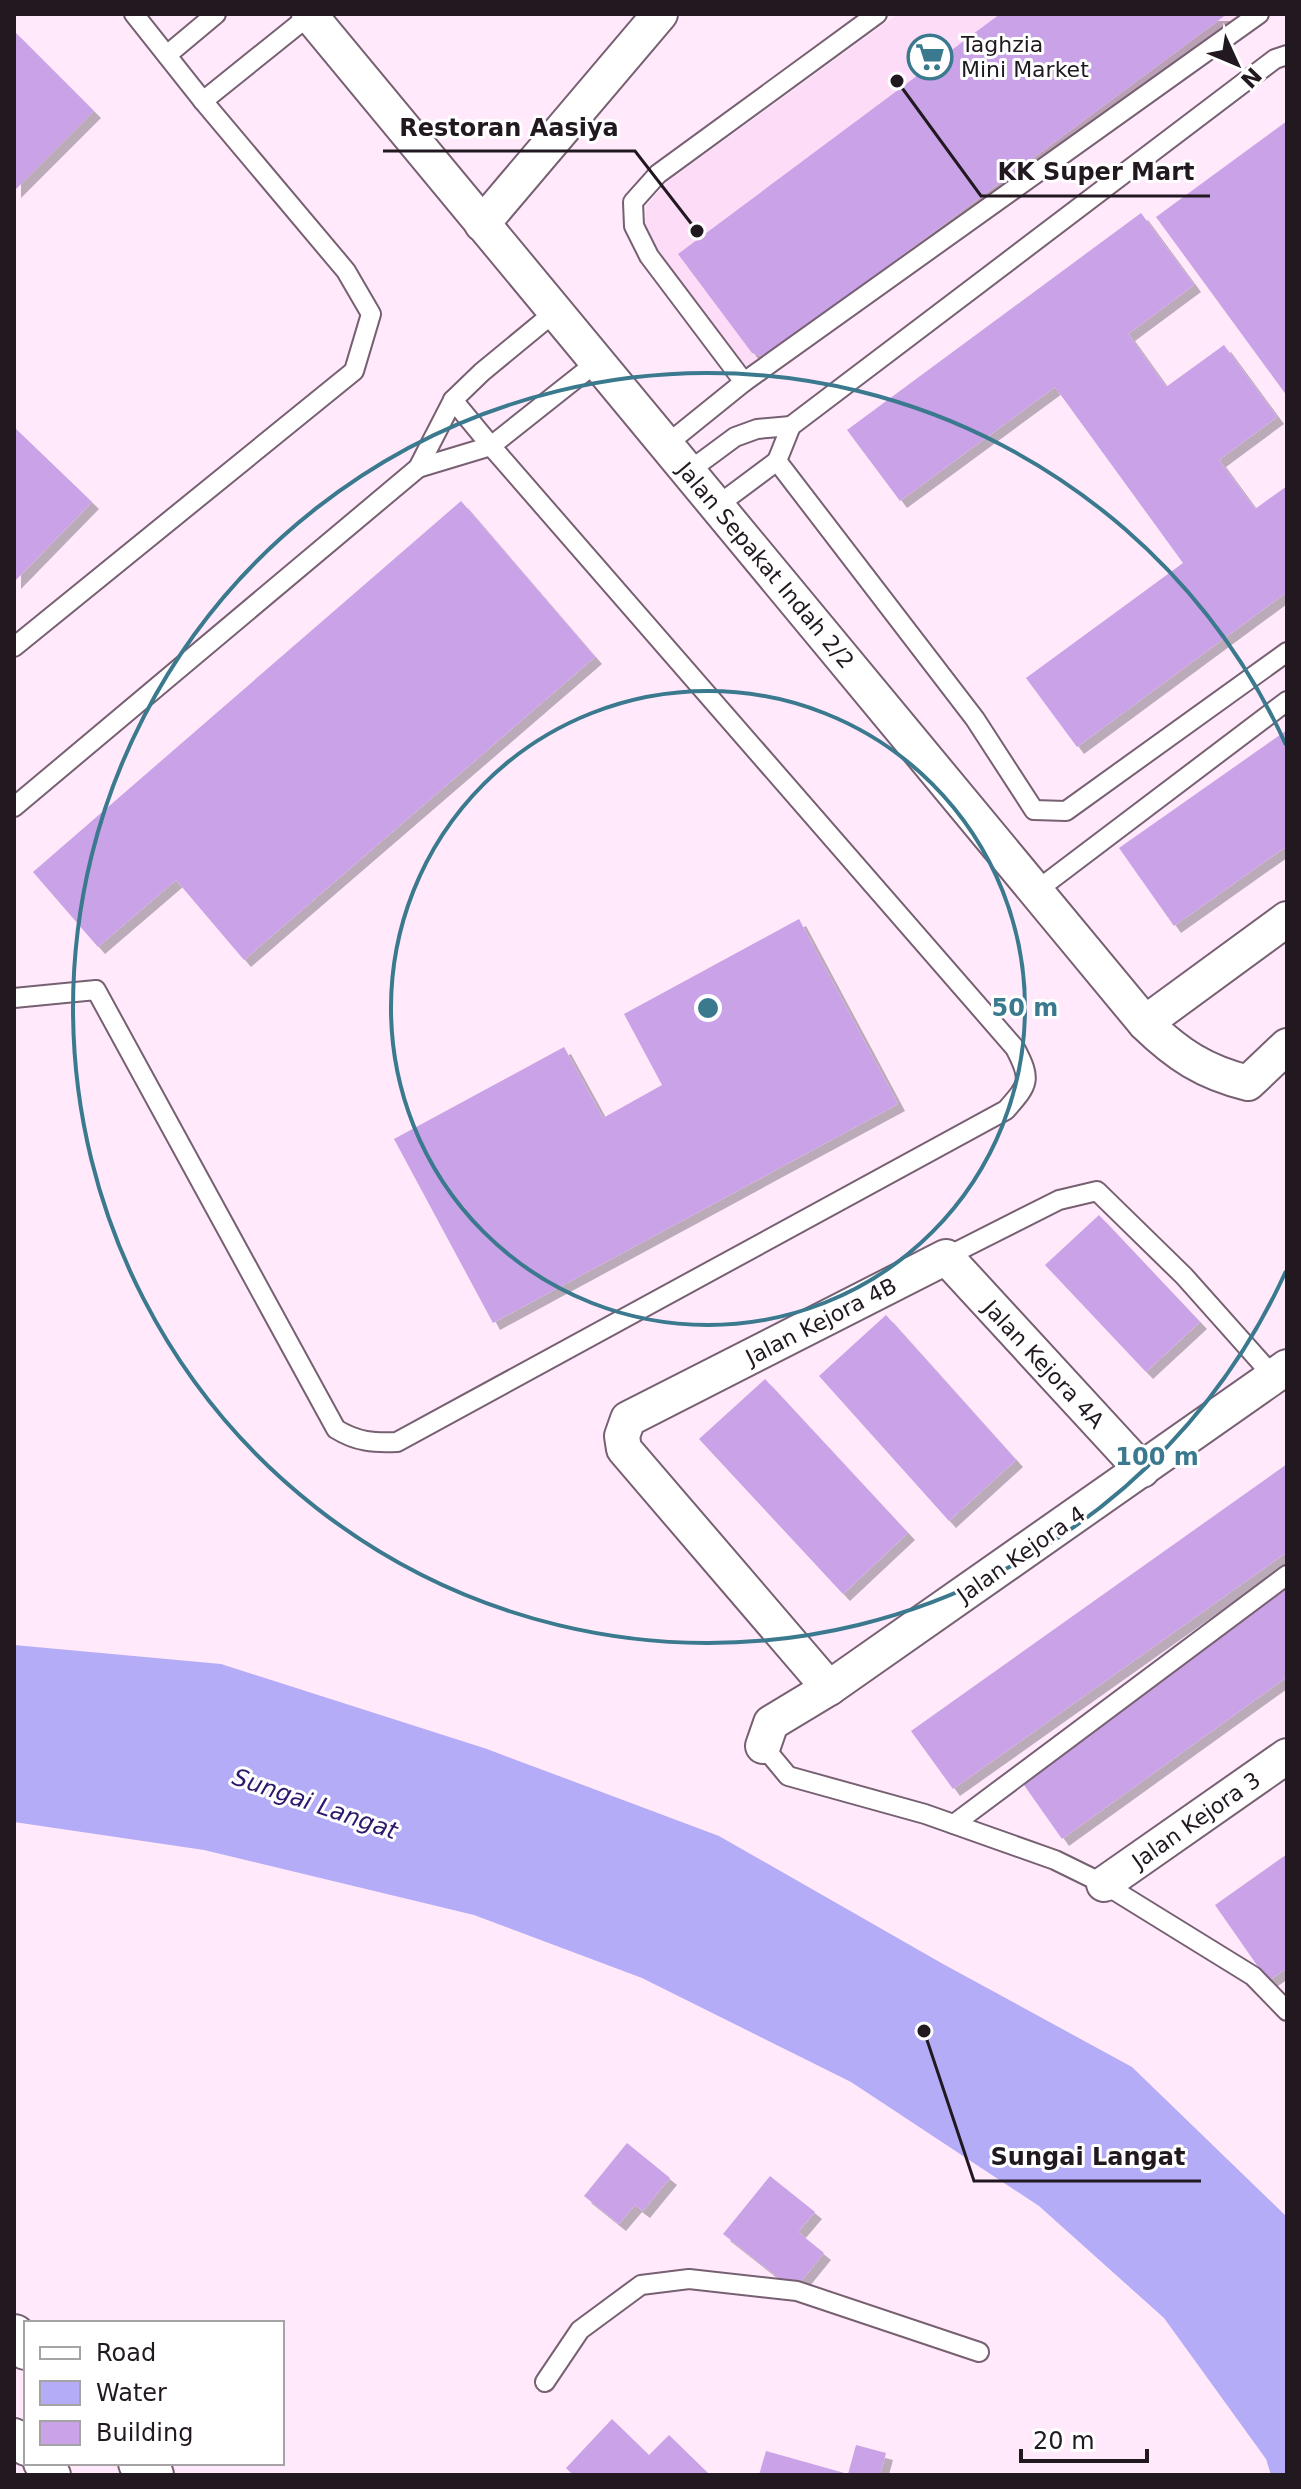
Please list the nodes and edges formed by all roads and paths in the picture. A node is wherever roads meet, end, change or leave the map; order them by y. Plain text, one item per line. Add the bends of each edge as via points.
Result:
1 (134, 14) edge
2 (216, 14) edge
3 (309, 14) edge
4 (660, 14) edge
5 (877, 14) edge
6 (1259, 14) edge
7 (167, 55) junction
8 (1287, 55) edge
9 (203, 101) junction
10 (482, 224) junction
11 (556, 311) junction
12 (597, 362) junction
13 (744, 382) junction
14 (453, 400) junction
15 (791, 426) junction
16 (666, 445) junction
17 (491, 446) junction
18 (777, 461) junction
19 (418, 468) junction
20 (689, 471) junction
21 (718, 505) junction
22 (14, 647) edge
23 (1287, 652) edge
24 (1287, 701) edge
25 (14, 807) edge
26 (1036, 891) junction
27 (1287, 919) edge
28 (14, 998) edge
29 (1145, 1023) junction
30 (1287, 1046) edge
31 (946, 1257) junction
32 (1280, 1372) edge
33 (1142, 1470) junction
34 (1287, 1575) edge
35 (829, 1688) junction
36 (763, 1746) joint
37 (1287, 1756) edge
38 (954, 1824) junction
39 (1104, 1884) junction
40 (1286, 2007) edge
41 (979, 2352) dead end
42 (545, 2382) dead end

1 - 7 lane
2 - 7 lane
3 - 9 lane
3 - 10 street, Jalan Sepakat Indah 2/2
4 - 10 street
5 - 13 lane via 658,174 633,202 634,226 649,256
6 - 13 lane
7 - 9 lane
8 - 15 lane
9 - 22 lane via 346,271 371,314 354,371
10 - 11 street, Jalan Sepakat Indah 2/2
11 - 12 street, Jalan Sepakat Indah 2/2
11 - 14 lane
12 - 16 street, Jalan Sepakat Indah 2/2
12 - 17 lane
13 - 16 lane
14 - 17 lane
14 - 19 lane
15 - 18 lane
15 - 20 lane via 735,437
16 - 20 street, Jalan Sepakat Indah 2/2
17 - 19 lane
17 - 28 lane via 1015,1048 1027,1069 1025,1089 1006,1110 397,1442 369,1443 336,1429 96,990
18 - 21 lane
18 - 23 lane via 975,719 1034,810 1066,811
19 - 25 lane
20 - 21 street, Jalan Sepakat Indah 2/2
21 - 26 street, Jalan Sepakat Indah 2/2
24 - 26 lane
26 - 29 street, Jalan Sepakat Indah 2/2
27 - 29 street
29 - 30 street, Jalan Sepakat Indah 2/2 via 1196,1065 1248,1083
31 - 32 lane, Jalan Kejora 4B via 1059,1200 1097,1191
31 - 33 street, Jalan Kejora 4A
31 - 35 street, Jalan Kejora 4B via 628,1419 622,1436 624,1449
32 - 33 street, Jalan Kejora 4
33 - 35 street, Jalan Kejora 4
34 - 38 lane
35 - 36 street, Jalan Kejora 4 via 771,1723
36 - 38 lane via 788,1776
37 - 39 street, Jalan Kejora 3
38 - 39 lane via 1055,1860
39 - 40 lane via 1253,1976
41 - 42 lane via 797,2291 689,2279 641,2285 580,2330

